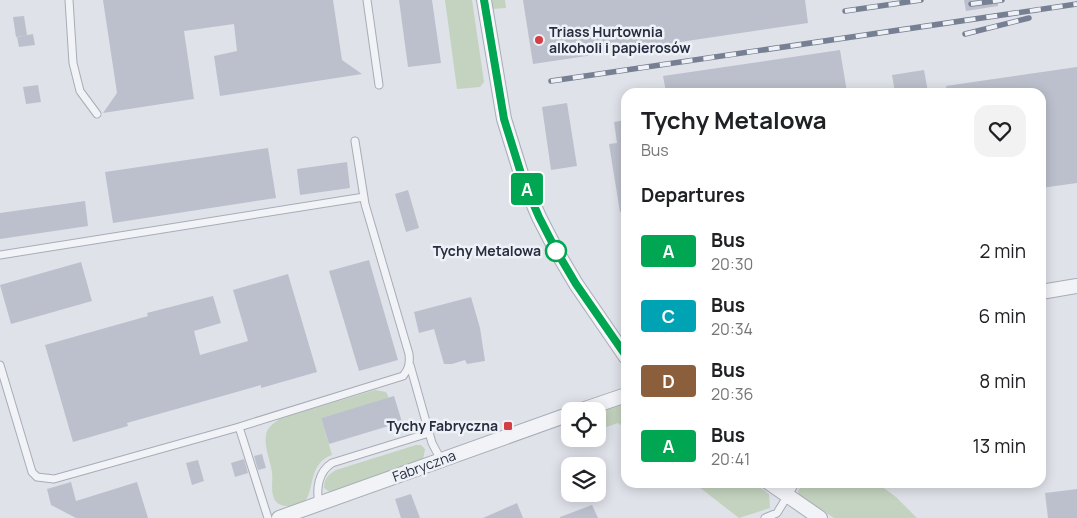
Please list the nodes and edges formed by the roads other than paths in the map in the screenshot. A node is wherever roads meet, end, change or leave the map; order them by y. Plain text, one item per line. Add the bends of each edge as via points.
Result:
1 (69, 0) edge
2 (367, 0) edge
3 (484, 0) edge
4 (379, 84) dead end
5 (97, 114) dead end
6 (355, 141) dead end
7 (364, 197) junction
8 (0, 255) edge
9 (1077, 286) edge
10 (1046, 291) edge
11 (621, 349) edge
12 (410, 362) junction
13 (0, 365) edge
14 (621, 397) edge
15 (605, 402) edge
16 (561, 417) edge
17 (239, 426) junction
18 (429, 433) junction
19 (441, 460) junction
20 (777, 488) edge
21 (793, 488) edge
22 (788, 496) junction
23 (319, 504) junction
24 (268, 518) edge
25 (279, 518) edge
26 (765, 518) edge
27 (820, 518) edge

1 - 5 lane via 73,63 80,91
2 - 4 lane
3 - 11 street via 504,119 523,180 557,252
6 - 7 lane
7 - 8 lane
7 - 12 lane
9 - 10 street
12 - 17 lane via 403,376
12 - 18 lane
13 - 17 lane via 32,472 37,477 54,479
14 - 15 street
16 - 19 street, Fabryczna
17 - 24 lane
18 - 19 lane
18 - 23 lane via 325,467 318,485
19 - 23 street, Fabryczna
20 - 22 street
21 - 22 lane
22 - 26 lane via 777,513
22 - 27 street
23 - 25 street, Fabryczna

